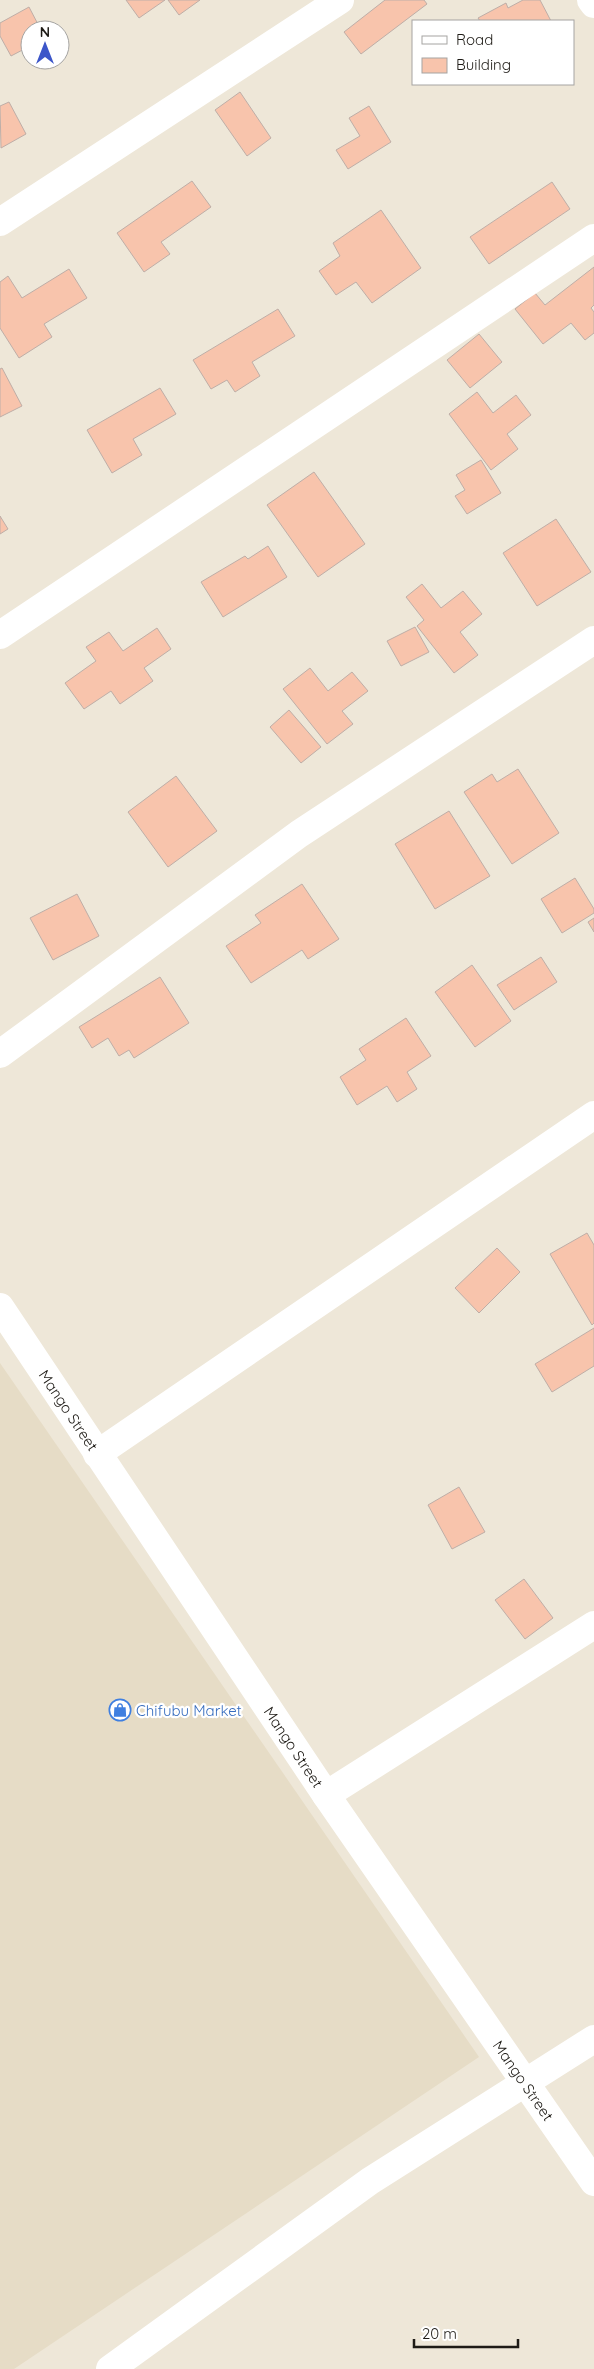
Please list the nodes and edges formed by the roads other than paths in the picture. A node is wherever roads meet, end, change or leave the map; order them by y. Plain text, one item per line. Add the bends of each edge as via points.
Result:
1 (340, 0) edge
2 (591, 0) edge
3 (594, 4) edge
4 (0, 222) edge
5 (594, 238) edge
6 (0, 635) edge
7 (594, 640) edge
8 (0, 1054) edge
9 (594, 1115) edge
10 (0, 1307) edge
11 (96, 1454) junction
12 (594, 1625) edge
13 (326, 1795) junction
14 (594, 2040) edge
15 (526, 2083) junction
16 (594, 2182) edge
17 (110, 2369) edge

1 - 4 street
2 - 3 street
5 - 6 street
7 - 8 street via 298,834
9 - 11 street
10 - 11 street, Mango Street
11 - 13 street, Mango Street
12 - 13 street
13 - 15 street, Mango Street
14 - 15 street
15 - 16 street, Mango Street
15 - 17 street via 370,2181

